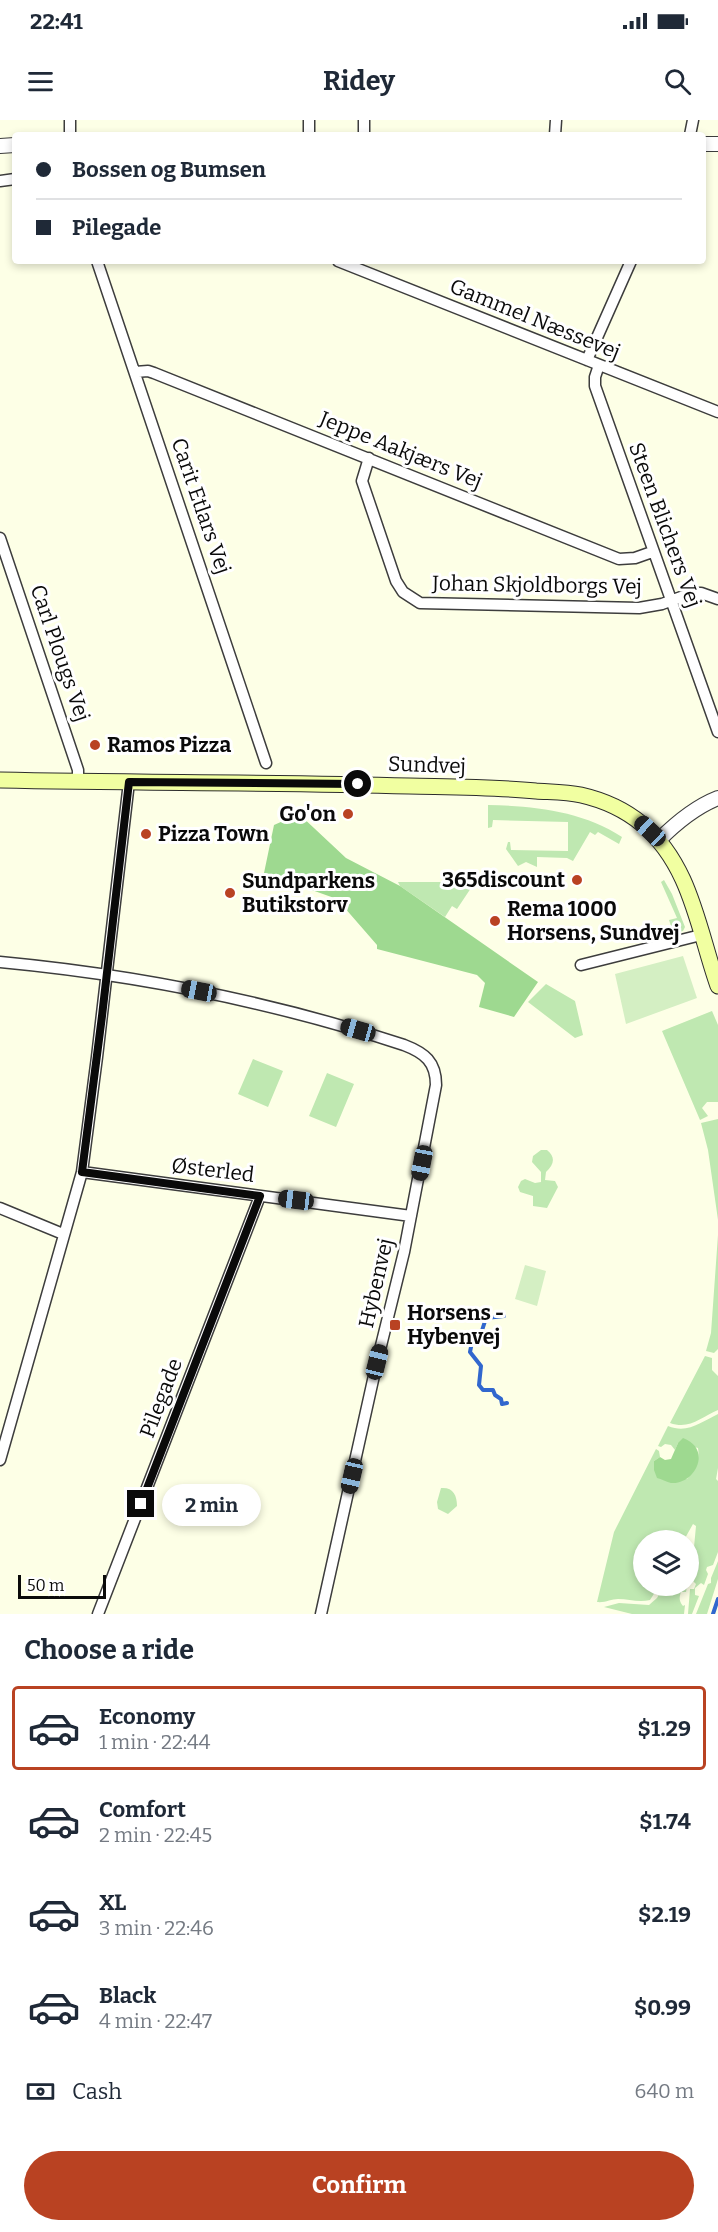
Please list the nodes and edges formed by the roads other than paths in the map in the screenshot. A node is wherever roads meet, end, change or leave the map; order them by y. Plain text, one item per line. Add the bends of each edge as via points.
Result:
1 (98, 264) edge
2 (346, 264) edge
3 (630, 264) edge
4 (587, 360) junction
5 (599, 365) junction
6 (135, 372) junction
7 (718, 412) edge
8 (369, 458) junction
9 (0, 538) edge
10 (652, 552) junction
11 (718, 599) edge
12 (670, 601) junction
13 (718, 732) edge
14 (266, 763) dead end
15 (0, 780) edge
16 (78, 782) junction
17 (129, 782) junction
18 (718, 798) edge
19 (659, 840) junction
20 (701, 935) junction
21 (0, 962) edge
22 (581, 964) dead end
23 (107, 974) junction
24 (718, 986) edge
25 (82, 1172) junction
26 (260, 1196) junction
27 (0, 1208) edge
28 (411, 1216) junction
29 (63, 1234) junction
30 (0, 1460) edge
31 (98, 1614) edge
32 (321, 1614) edge

1 - 6 street, Carit Etlars Vej
2 - 4 street, Gammel Næssevej
3 - 4 street
4 - 5 street, Gammel Næssevej
5 - 7 street, Gammel Næssevej
5 - 10 street, Steen Blichers Vej via 595,386
6 - 8 street, Jeppe Aakjærs Vej via 154,373
6 - 14 street, Carit Etlars Vej
8 - 10 street, Jeppe Aakjærs Vej via 620,559
8 - 12 street, Johan Skjoldborgs Vej via 363,473 364,487 396,581 412,599 429,604 632,608
9 - 16 street, Carl Plougs Vej via 78,770
10 - 12 street, Steen Blichers Vej
11 - 12 street via 692,593
12 - 13 street, Steen Blichers Vej
15 - 16 main road, Sundvej
16 - 17 main road, Sundvej
17 - 19 main road, Sundvej via 501,788 578,794 626,813
17 - 23 street
18 - 19 street via 675,823
19 - 20 main road, Sundvej via 689,892
20 - 22 street
20 - 24 main road, Sundvej
21 - 23 street
23 - 25 street
23 - 28 street, Hybenvej via 242,999 419,1050 433,1066 436,1085
25 - 26 street, Østerled
25 - 29 street
26 - 28 street, Østerled
26 - 31 street, Pilegade
27 - 29 street
28 - 32 street, Hybenvej
29 - 30 street

